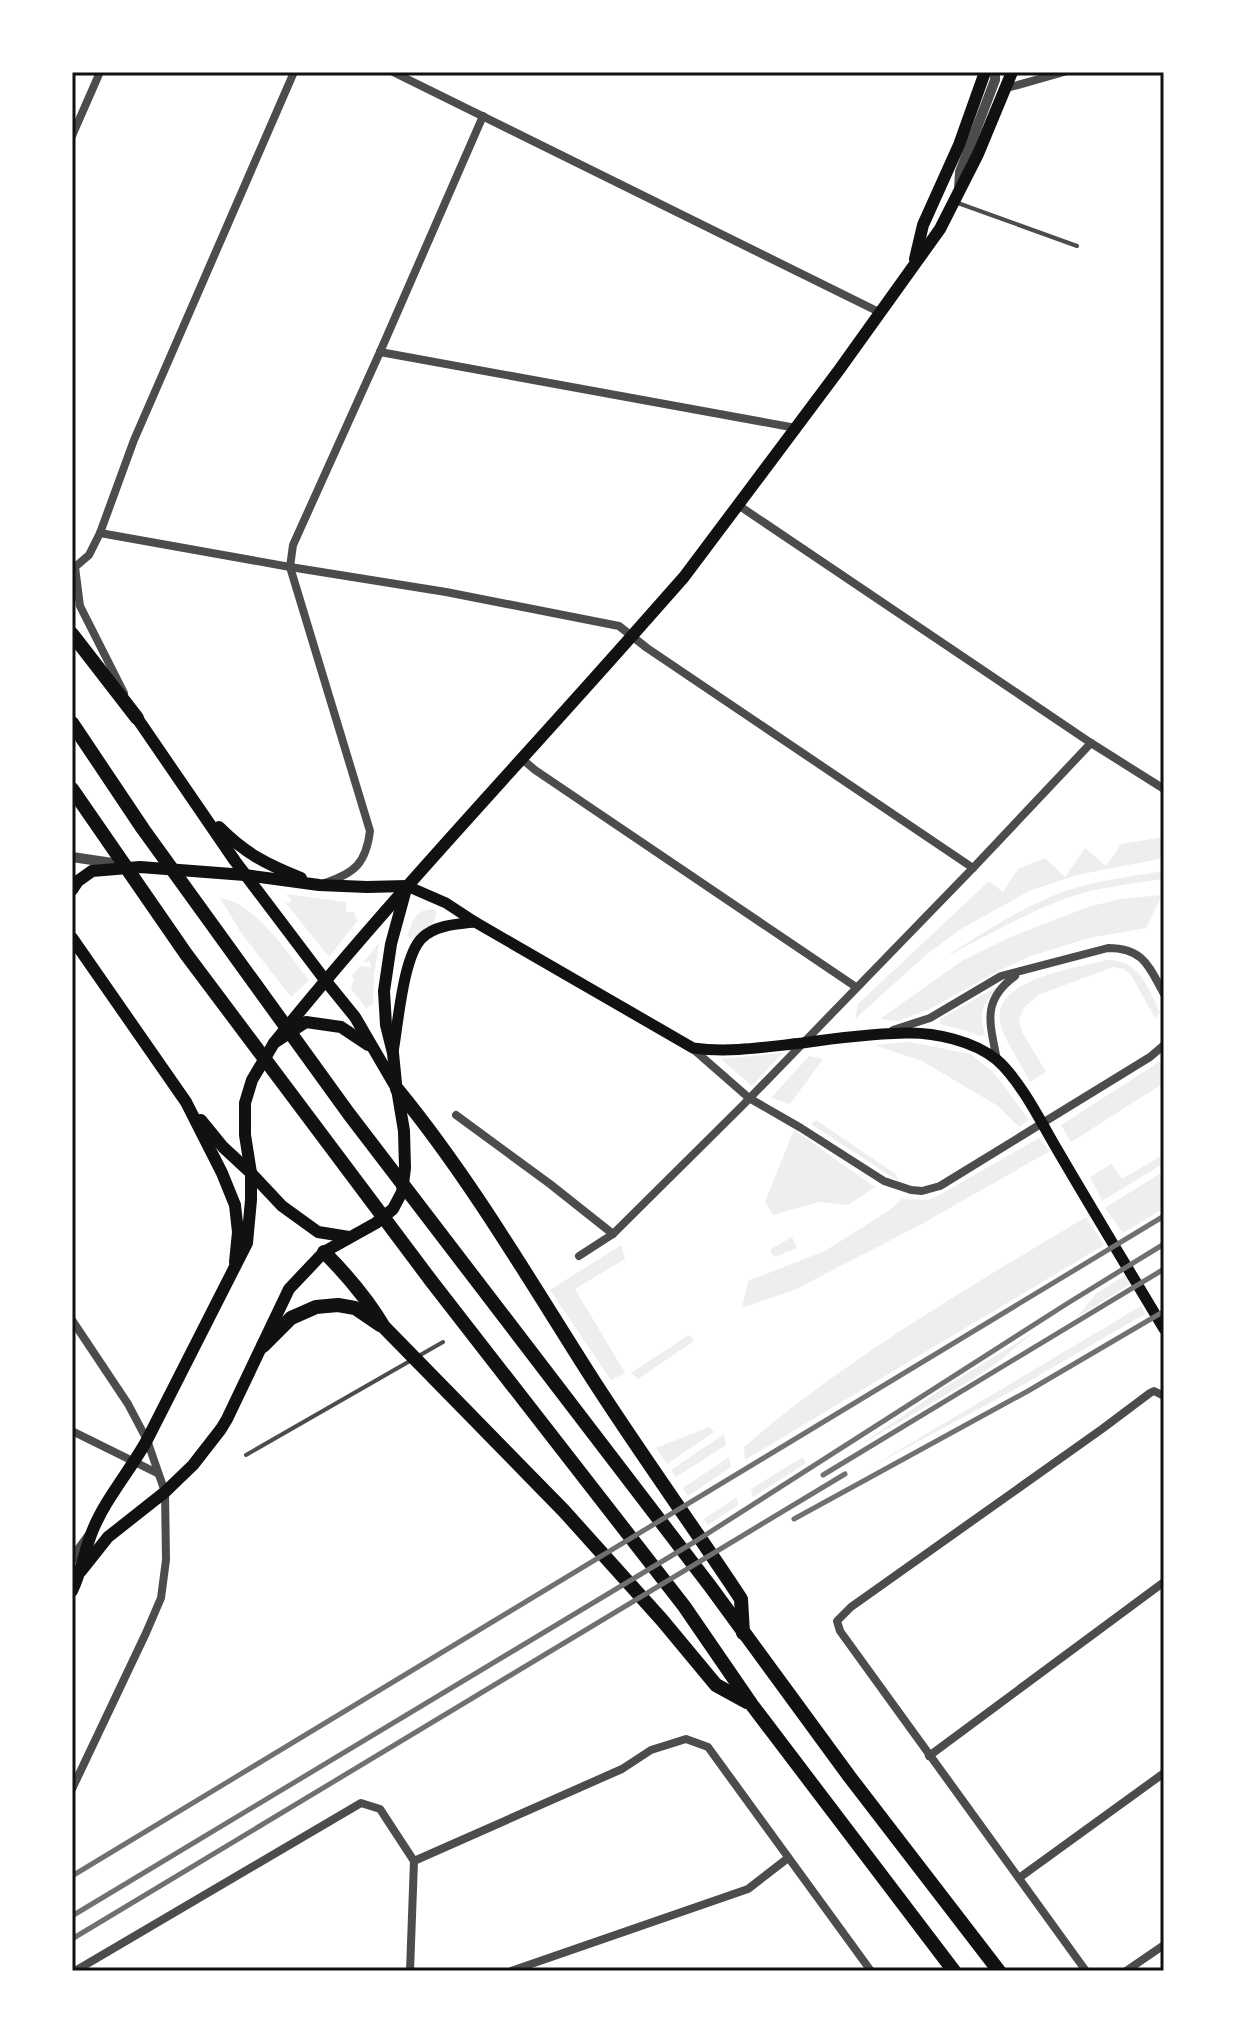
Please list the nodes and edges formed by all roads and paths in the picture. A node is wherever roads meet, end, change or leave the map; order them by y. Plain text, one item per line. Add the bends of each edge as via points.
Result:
1 (100, 72) edge
2 (294, 72) edge
3 (393, 72) edge
4 (1012, 72) edge
5 (1064, 72) edge
6 (989, 74) edge
7 (1007, 88) junction
8 (483, 116) junction
9 (72, 136) edge
10 (957, 197) junction
11 (1077, 246) dead end
12 (913, 266) junction
13 (881, 313) junction
14 (380, 352) junction
15 (796, 428) junction
16 (738, 505) junction
17 (100, 533) junction
18 (73, 566) edge
19 (290, 567) junction
20 (72, 634) edge
21 (633, 636) junction
22 (137, 718) junction
23 (72, 723) edge
24 (1091, 743) junction
25 (522, 759) junction
26 (72, 789) edge
27 (1164, 789) edge
28 (201, 810) junction
29 (72, 857) edge
30 (140, 867) junction
31 (973, 868) junction
32 (245, 875) junction
33 (319, 885) junction
34 (407, 886) junction
35 (72, 890) edge
36 (475, 922) junction
37 (72, 938) edge
38 (1022, 970) junction
39 (325, 980) junction
40 (856, 987) junction
41 (1164, 994) edge
42 (879, 1035) junction
43 (804, 1042) junction
44 (274, 1043) junction
45 (1164, 1045) edge
46 (372, 1048) junction
47 (693, 1048) junction
48 (393, 1053) junction
49 (998, 1061) junction
50 (397, 1089) junction
51 (749, 1098) junction
52 (186, 1102) junction
53 (456, 1115) dead end
54 (251, 1173) junction
55 (318, 1232) junction
56 (613, 1234) junction
57 (349, 1237) junction
58 (324, 1252) junction
59 (579, 1256) dead end
60 (235, 1269) junction
61 (72, 1320) edge
62 (1163, 1327) edge
63 (389, 1332) junction
64 (443, 1342) dead end
65 (263, 1346) junction
66 (1164, 1396) edge
67 (72, 1431) edge
68 (147, 1440) junction
69 (246, 1455) dead end
70 (135, 1463) junction
71 (158, 1473) junction
72 (165, 1492) junction
73 (92, 1531) junction
74 (72, 1559) edge
75 (81, 1571) junction
76 (1164, 1582) edge
77 (72, 1591) edge
78 (743, 1633) junction
79 (752, 1705) junction
80 (929, 1756) junction
81 (1164, 1773) edge
82 (72, 1789) edge
83 (788, 1858) junction
84 (414, 1861) junction
85 (1019, 1878) junction
86 (1164, 1945) edge
87 (75, 1971) edge
88 (410, 1971) edge
89 (511, 1971) edge
90 (871, 1971) edge
91 (954, 1971) edge
92 (999, 1971) edge
93 (1086, 1971) edge
94 (1126, 1971) edge

1 - 9 street
2 - 17 street via 134,440
3 - 8 street
4 - 7 main road
5 - 7 street
6 - 7 street
6 - 10 street
6 - 12 main road via 923,225
7 - 10 main road
8 - 13 street
8 - 14 street
10 - 11 lane
10 - 12 main road
12 - 13 main road
13 - 15 main road
14 - 15 street
14 - 19 street via 293,545
15 - 16 main road
16 - 21 main road
16 - 24 street
17 - 18 street via 89,555
17 - 19 street
18 - 22 street via 80,606
19 - 21 street via 619,626
19 - 33 street via 370,831 362,861 343,877
20 - 22 highway
21 - 25 main road
21 - 31 street
22 - 28 main road
23 - 78 highway via 349,1114
24 - 27 street
24 - 31 street
25 - 34 main road
25 - 40 street
26 - 79 highway via 186,954 684,1606
28 - 32 main road
28 - 33 main road via 264,863
29 - 30 street
30 - 32 main road
30 - 35 main road via 92,871
31 - 40 street
32 - 33 main road
32 - 39 main road
33 - 34 main road
34 - 36 main road
34 - 39 main road
34 - 48 main road via 384,991
36 - 47 main road
36 - 48 main road via 441,927 422,937 409,958
37 - 52 main road
38 - 41 street via 1122,948 1141,956
38 - 42 street via 1001,976 930,1018
38 - 49 street via 997,991 992,1003
39 - 44 main road
39 - 46 main road
40 - 43 street
42 - 43 main road
42 - 49 main road via 937,1035
43 - 47 main road via 716,1051
43 - 51 street
44 - 46 main road via 306,1022 341,1027
44 - 54 main road via 245,1103
45 - 51 street via 940,1186 922,1191 884,1181
46 - 50 main road
47 - 51 street
48 - 50 main road
49 - 62 main road via 1025,1096
50 - 57 main road via 404,1131 402,1192 393,1209
50 - 78 highway via 508,1244 741,1599
51 - 56 street
52 - 54 main road
52 - 60 main road via 235,1205
53 - 56 street
54 - 55 main road via 282,1206
54 - 60 main road via 247,1243
55 - 57 main road
55 - 58 main road
56 - 59 street
57 - 58 main road
58 - 63 highway
58 - 65 main road via 289,1289
60 - 68 main road
61 - 68 street
63 - 65 highway via 355,1308 316,1307 291,1318
63 - 79 highway via 564,1511 716,1685
64 - 69 lane
65 - 72 main road via 221,1429
66 - 80 street via 1154,1391 840,1617 840,1631
67 - 70 street
68 - 70 main road
68 - 71 street
70 - 71 street
70 - 73 main road
71 - 72 street
72 - 75 main road via 108,1537
72 - 82 street via 161,1598
73 - 74 street
73 - 75 main road
75 - 77 main road
76 - 80 street
78 - 92 highway
79 - 91 highway
80 - 85 street
81 - 85 street
83 - 84 street via 708,1747 686,1739 651,1750 622,1769
83 - 89 street via 748,1889
83 - 90 street
84 - 87 street via 380,1809 361,1803
84 - 88 street
85 - 93 street
86 - 94 street

